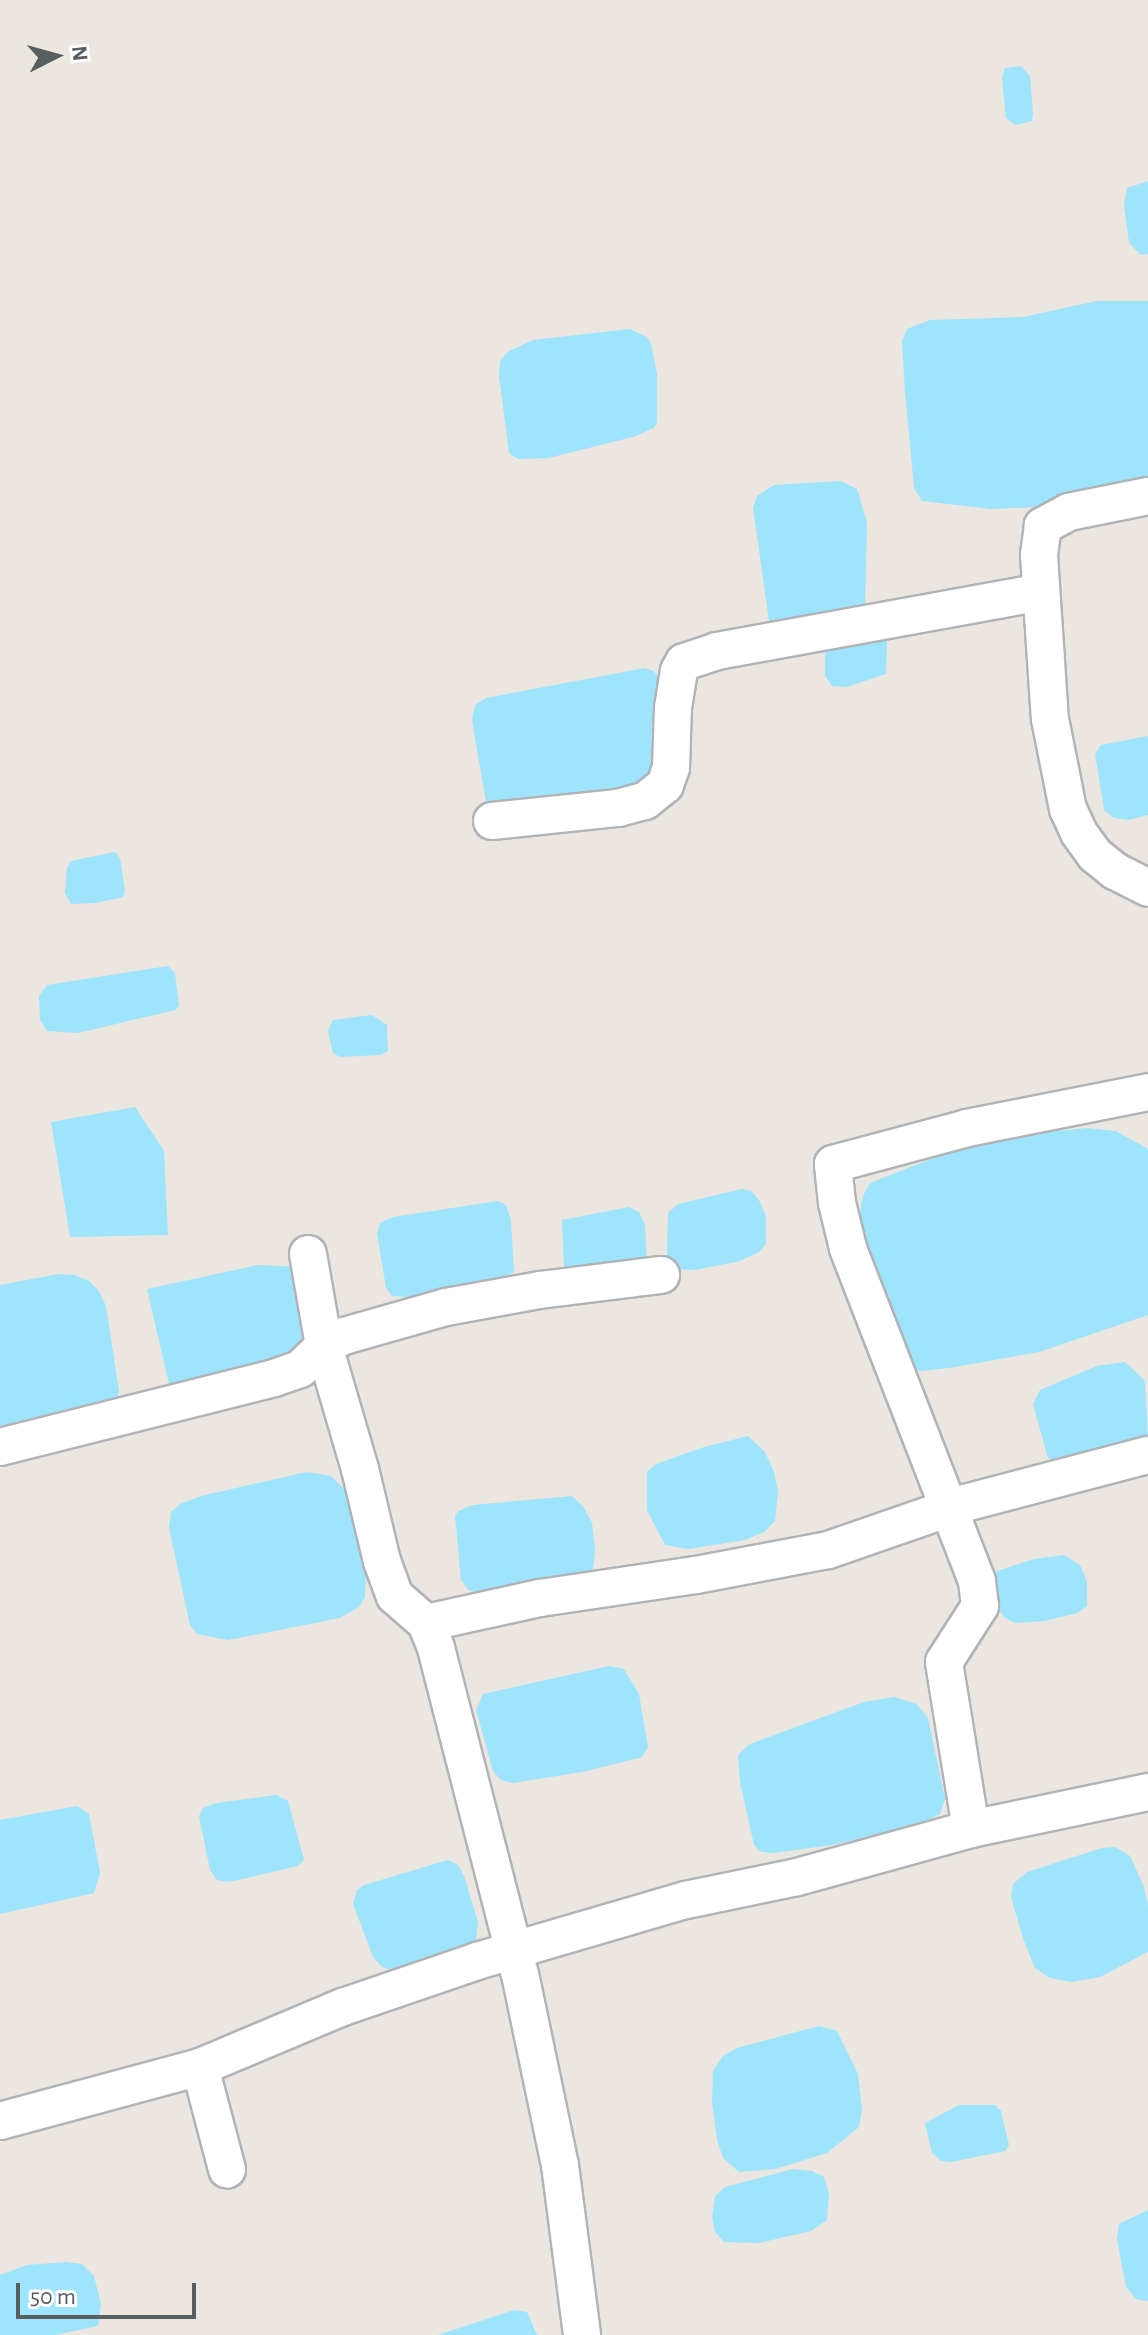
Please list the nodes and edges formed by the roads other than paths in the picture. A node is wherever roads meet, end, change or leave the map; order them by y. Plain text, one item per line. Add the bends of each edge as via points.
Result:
1 (1148, 496) edge
2 (1041, 592) junction
3 (492, 821) dead end
4 (1148, 888) edge
5 (1148, 1092) edge
6 (308, 1254) dead end
7 (661, 1275) dead end
8 (324, 1346) junction
9 (0, 1447) edge
10 (1148, 1455) edge
11 (951, 1508) junction
12 (426, 1623) junction
13 (1148, 1792) edge
14 (971, 1829) junction
15 (513, 1953) junction
16 (200, 2067) junction
17 (0, 2121) edge
18 (227, 2169) dead end
19 (582, 2335) edge

1 - 2 street via 1069,512 1043,526
2 - 3 street via 717,651 684,662 665,785 645,801 618,808
2 - 4 street via 1050,719 1068,809 1095,855
5 - 11 street via 967,1128 833,1164 848,1248
6 - 8 street
7 - 8 street via 446,1307
8 - 9 street via 300,1369 274,1378
8 - 12 street via 382,1561 395,1596
10 - 11 street
11 - 12 street via 828,1550 540,1598
11 - 14 street via 977,1581 980,1606 944,1662
12 - 15 street
13 - 14 street
14 - 15 street via 797,1877 686,1900
15 - 16 street via 343,2007
15 - 19 street via 560,2165
16 - 17 street
16 - 18 street

